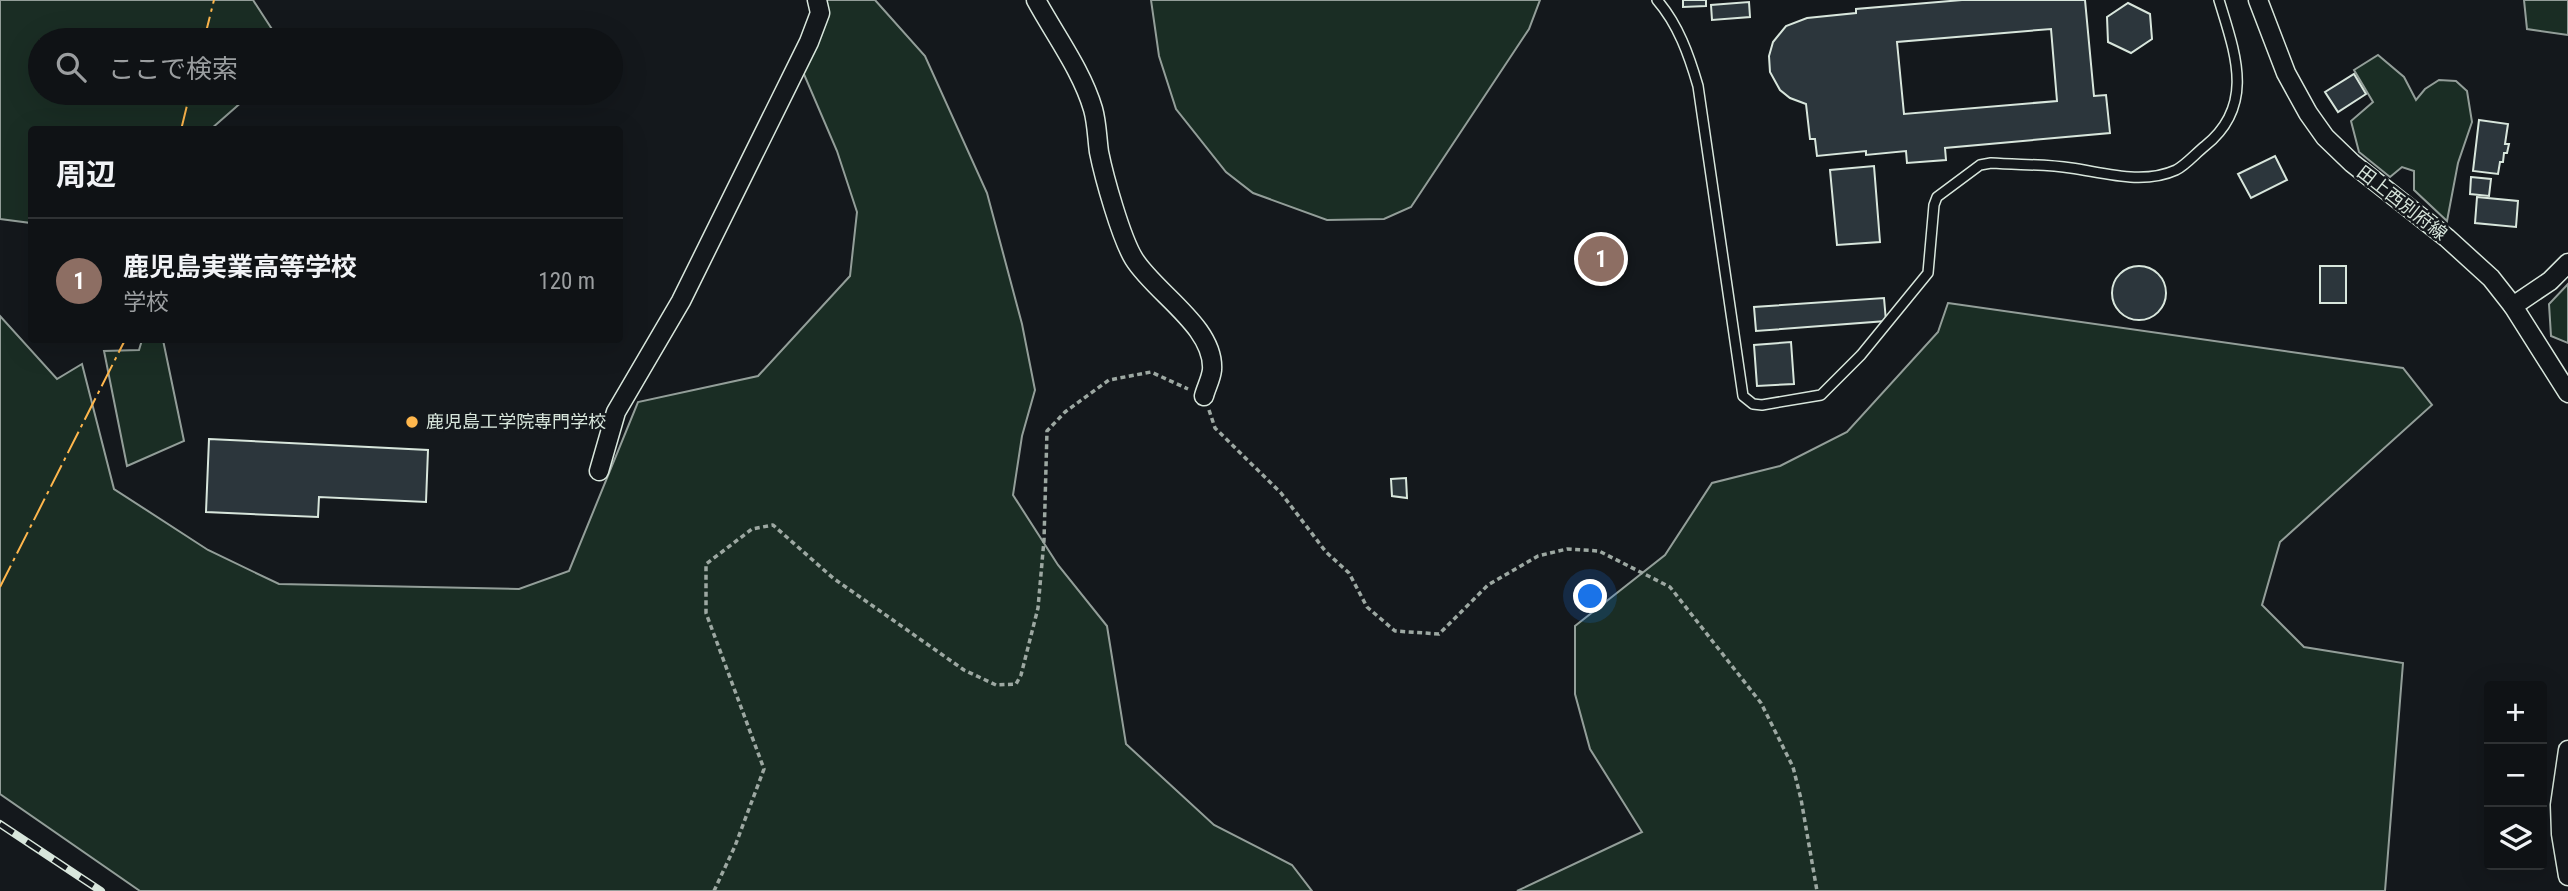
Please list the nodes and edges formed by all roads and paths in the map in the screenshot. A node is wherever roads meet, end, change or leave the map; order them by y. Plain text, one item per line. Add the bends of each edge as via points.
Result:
1 (817, 0) edge
2 (1036, 0) edge
3 (1657, 0) edge
4 (2219, 0) edge
5 (2259, 0) edge
6 (2568, 263) edge
7 (2512, 306) junction
8 (2568, 393) edge
9 (1204, 396) junction
10 (599, 471) dead end
11 (2568, 750) edge
12 (2568, 876) edge
13 (714, 891) edge
14 (1817, 891) edge

1 - 10 street via 820,13 809,42 681,301 615,411
2 - 9 street via 1086,89 1100,153 1133,258 1203,335 1212,371
3 - 4 lane via 1670,15 1698,86 1742,396 1762,405 1821,395 1861,355 1928,273 1937,197 1980,165 2148,176 2176,169 2219,135 2234,110 2238,80
5 - 7 street, 田上西別府線 via 2286,73 2325,137 2448,238 2491,278
6 - 7 street
7 - 8 street, 田上西別府線
9 - 13 path via 1152,372 1109,380 1065,412 1047,432 1038,608 1016,684 996,685 964,670 834,578 773,525 752,529 706,564 706,613 764,769
9 - 14 path via 1215,428 1281,493 1326,552 1349,573 1367,607 1395,631 1439,634 1488,585 1538,556 1567,549 1598,551 1670,587 1761,703 1793,767
11 - 12 street via 2560,806

